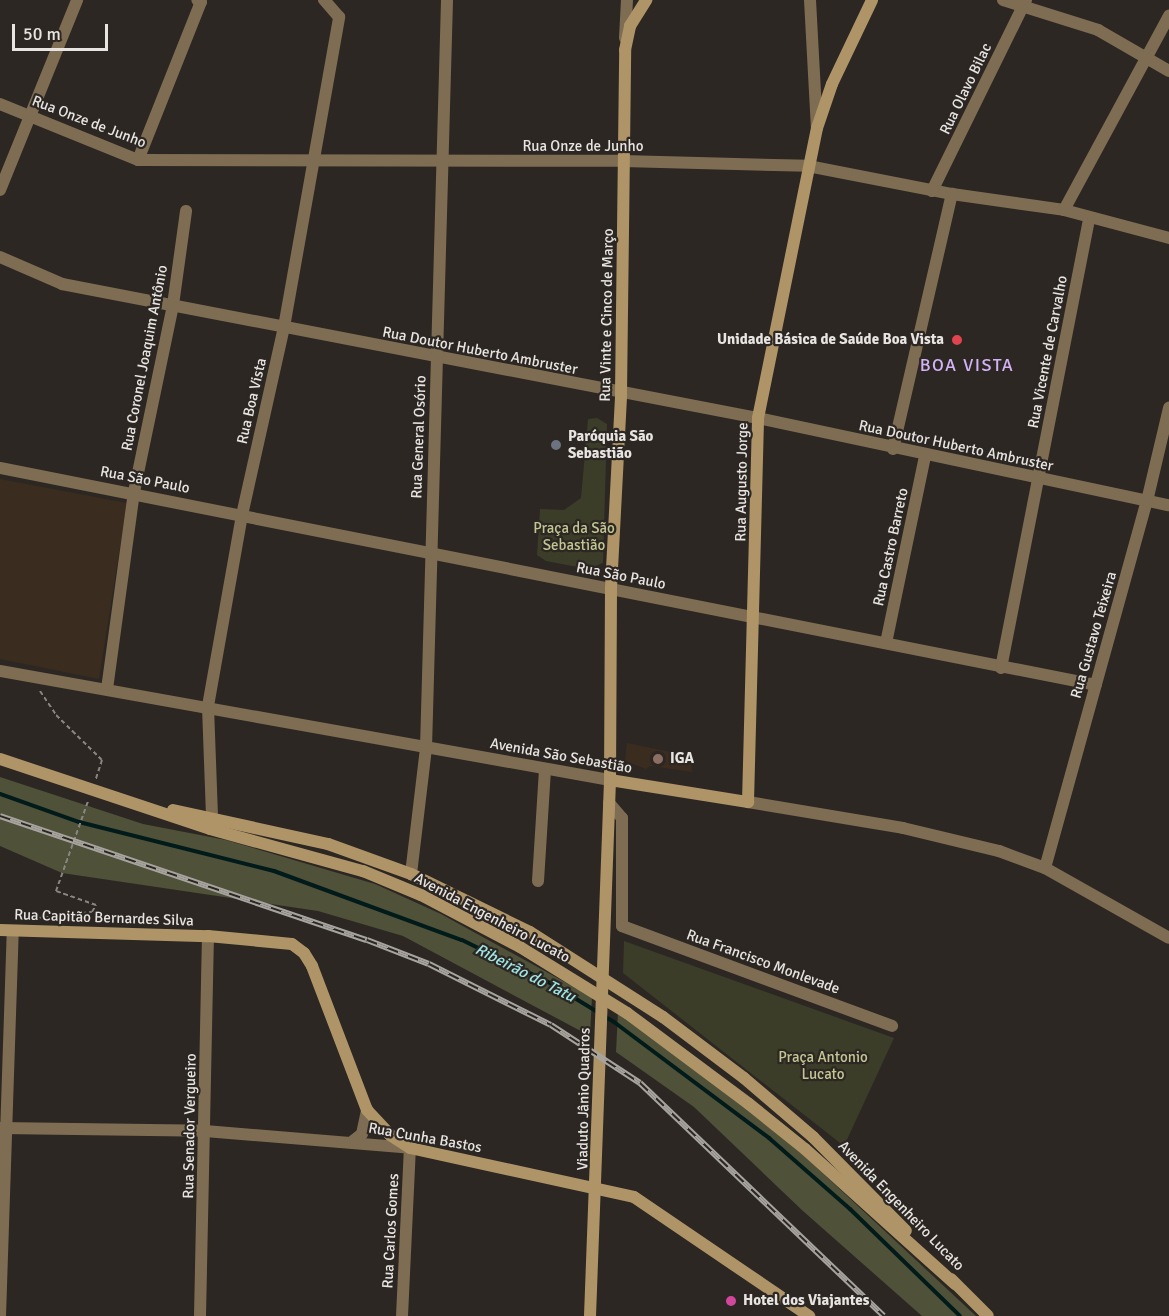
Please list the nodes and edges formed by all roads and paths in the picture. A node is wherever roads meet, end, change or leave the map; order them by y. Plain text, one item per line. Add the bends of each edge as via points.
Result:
1 (76, 0) edge
2 (324, 0) edge
3 (447, 0) edge
4 (627, 0) edge
5 (646, 0) edge
6 (810, 0) edge
7 (872, 0) edge
8 (1003, 0) edge
9 (199, 1) edge
10 (1024, 3) edge
11 (1169, 16) edge
12 (625, 50) junction
13 (1146, 59) junction
14 (1169, 71) edge
15 (0, 104) edge
16 (30, 116) junction
17 (817, 128) junction
18 (138, 160) junction
19 (623, 161) junction
20 (312, 162) junction
21 (442, 163) junction
22 (808, 166) junction
23 (0, 190) edge
24 (932, 190) junction
25 (952, 194) junction
26 (1064, 210) junction
27 (186, 211) dead end
28 (1089, 219) junction
29 (1169, 238) edge
30 (0, 257) edge
31 (173, 305) junction
32 (284, 327) junction
33 (437, 357) junction
34 (621, 394) junction
35 (1169, 408) edge
36 (758, 418) junction
37 (893, 449) junction
38 (925, 456) junction
39 (0, 468) edge
40 (1038, 479) junction
41 (134, 492) junction
42 (1148, 501) junction
43 (1169, 506) edge
44 (242, 515) junction
45 (431, 554) junction
46 (611, 588) junction
47 (755, 617) junction
48 (886, 643) junction
49 (1001, 668) junction
50 (0, 671) edge
51 (42, 679) junction
52 (1096, 685) junction
53 (108, 689) junction
54 (208, 706) junction
55 (426, 748) junction
56 (0, 759) edge
57 (545, 769) junction
58 (610, 780) junction
59 (95, 782) dead end
60 (91, 792) dead end
61 (748, 802) junction
62 (609, 803) junction
63 (211, 823) junction
64 (1045, 868) junction
65 (363, 872) junction
66 (411, 874) junction
67 (538, 881) dead end
68 (604, 882) joint
69 (39, 917) dead end
70 (0, 930) edge
71 (13, 931) junction
72 (208, 936) junction
73 (1169, 938) edge
74 (892, 1026) dead end
75 (367, 1110) junction
76 (2, 1128) edge
77 (205, 1131) junction
78 (353, 1140) junction
79 (410, 1148) junction
80 (955, 1284) junction
81 (807, 1315) edge
82 (0, 1316) edge
83 (200, 1316) edge
84 (402, 1316) edge
85 (590, 1316) edge
86 (988, 1316) edge

1 - 16 street
2 - 20 street, Rua Boa Vista via 339,17
3 - 21 street, Rua General Osório
4 - 12 street, Rua Vinte e Cinco de Março
5 - 12 main road via 630,26
6 - 17 street
7 - 17 main road, Rua Augusto Jorge via 831,84
8 - 10 street
9 - 18 street
10 - 13 street via 1098,30
10 - 24 street, Rua Olavo Bilac
11 - 13 street
12 - 19 main road, Rua Vinte e Cinco de Março
13 - 14 street
13 - 26 street
15 - 16 street, Rua Onze de Junho
16 - 18 street, Rua Onze de Junho
16 - 23 street
17 - 22 main road, Rua Augusto Jorge
18 - 20 street, Rua Onze de Junho
19 - 21 street, Rua Onze de Junho
19 - 22 street, Rua Onze de Junho
19 - 34 main road, Rua Vinte e Cinco de Março
20 - 21 street, Rua Onze de Junho
20 - 32 street, Rua Boa Vista
21 - 33 street, Rua General Osório
22 - 24 street, Rua Onze de Junho
22 - 36 main road, Rua Augusto Jorge
24 - 25 street, Rua Onze de Junho
25 - 26 street, Rua Onze de Junho
25 - 37 street
26 - 28 street, Rua Onze de Junho
27 - 31 street, Rua Coronel Joaquim Antônio
28 - 29 street, Rua Onze de Junho
28 - 40 street, Rua Vicente de Carvalho
30 - 31 street, Rua Doutor Huberto Ambruster via 62,284
31 - 32 street, Rua Doutor Huberto Ambruster
31 - 41 street, Rua Coronel Joaquim Antônio
32 - 33 street, Rua Doutor Huberto Ambruster
32 - 44 street, Rua Boa Vista
33 - 34 street, Rua Doutor Huberto Ambruster
33 - 45 street, Rua General Osório
34 - 36 street, Rua Doutor Huberto Ambruster
34 - 46 main road, Rua Vinte e Cinco de Março
35 - 42 street, Rua Gustavo Teixeira
36 - 37 street, Rua Doutor Huberto Ambruster
36 - 47 main road, Rua Augusto Jorge
37 - 38 street, Rua Doutor Huberto Ambruster
38 - 40 street, Rua Doutor Huberto Ambruster
38 - 48 street, Rua Castro Barreto
39 - 41 street, Rua São Paulo
40 - 42 street, Rua Doutor Huberto Ambruster
40 - 49 street, Rua Vicente de Carvalho
41 - 44 street, Rua São Paulo
41 - 53 street, Rua Coronel Joaquim Antônio
42 - 43 street, Rua Doutor Huberto Ambruster
42 - 52 street, Rua Gustavo Teixeira
44 - 45 street, Rua São Paulo
44 - 54 street, Rua Boa Vista
45 - 46 street, Rua São Paulo
45 - 55 street, Rua General Osório
46 - 47 street, Rua São Paulo
46 - 58 main road, Rua Vinte e Cinco de Março
47 - 48 street, Rua São Paulo
47 - 61 main road, Rua Augusto Jorge
48 - 49 street, Rua São Paulo
49 - 52 street, Rua São Paulo
50 - 51 street, Avenida São Sebastião
51 - 53 street, Avenida São Sebastião
51 - 59 path via 40,695 102,760
52 - 64 street, Rua Gustavo Teixeira
53 - 54 street, Avenida São Sebastião
54 - 55 street, Avenida São Sebastião
54 - 63 street, Rua Boa Vista
55 - 57 street, Avenida São Sebastião
55 - 66 street, Rua General Osório
56 - 63 main road, Avenida Engenheiro Lucato
57 - 58 street, Avenida São Sebastião
57 - 67 street
58 - 61 main road, Avenida São Sebastião
58 - 62 main road, Rua Vinte e Cinco de Março
60 - 69 path via 56,891 96,905 92,912
61 - 64 street, Avenida São Sebastião via 952,838
62 - 68 main road, Rua Vinte e Cinco de Março
62 - 74 street, Rua Francisco Monlevade via 621,818 622,926
63 - 65 main road, Avenida Engenheiro Lucato
63 - 66 main road, Avenida Engenheiro Lucato via 328,844
64 - 73 street, Avenida São Sebastião
65 - 66 main road via 396,879
65 - 80 main road, Avenida Engenheiro Lucato via 460,914 574,978 627,1013 805,1149
66 - 80 main road, Avenida Engenheiro Lucato via 530,932 663,1017 813,1137
68 - 85 main road, Viaduto Jânio Quadros via 597,1206
70 - 71 main road, Rua Capitão Bernardes Silva
71 - 72 main road, Rua Capitão Bernardes Silva
71 - 76 street
72 - 75 main road, Rua Capitão Bernardes Silva via 278,940 304,953
72 - 77 street, Rua Senador Vergueiro
75 - 78 street via 363,1134
75 - 79 main road via 376,1124
76 - 77 street, Rua Cunha Bastos
76 - 82 street
77 - 78 street, Rua Cunha Bastos
77 - 83 street, Rua Senador Vergueiro
78 - 79 street, Rua Cunha Bastos
79 - 81 main road, Rua Cunha Bastos via 634,1197
79 - 84 street, Rua Carlos Gomes
80 - 86 main road

